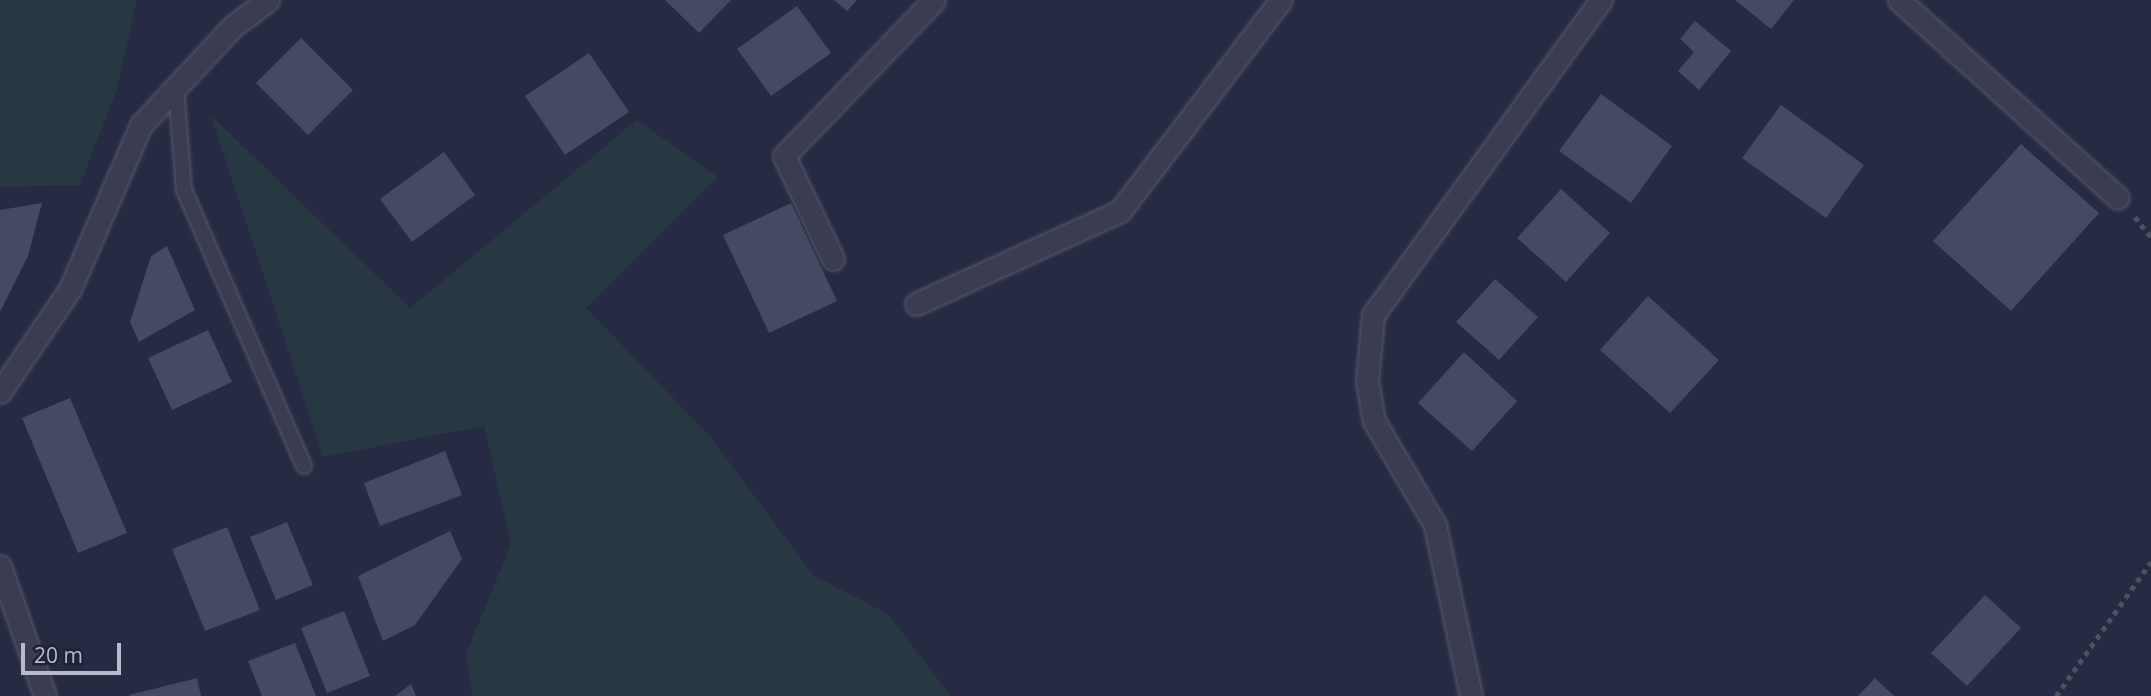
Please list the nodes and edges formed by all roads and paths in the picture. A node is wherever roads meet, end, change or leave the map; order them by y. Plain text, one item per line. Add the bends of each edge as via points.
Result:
1 (268, 0) edge
2 (934, 0) edge
3 (1281, 0) edge
4 (1601, 0) edge
5 (1899, 0) edge
6 (176, 85) junction
7 (2118, 198) dead end
8 (833, 259) dead end
9 (916, 304) dead end
10 (0, 392) edge
11 (304, 466) dead end
12 (2151, 562) edge
13 (0, 566) edge
14 (45, 696) edge
15 (1471, 696) edge
16 (2056, 696) edge

1 - 6 street
2 - 8 street via 783,156
3 - 9 street via 1120,212
4 - 15 street via 1373,315 1367,382 1374,421 1435,525
5 - 7 street
6 - 10 street via 141,125 70,289
6 - 11 lane via 184,190
12 - 16 path
13 - 14 street

